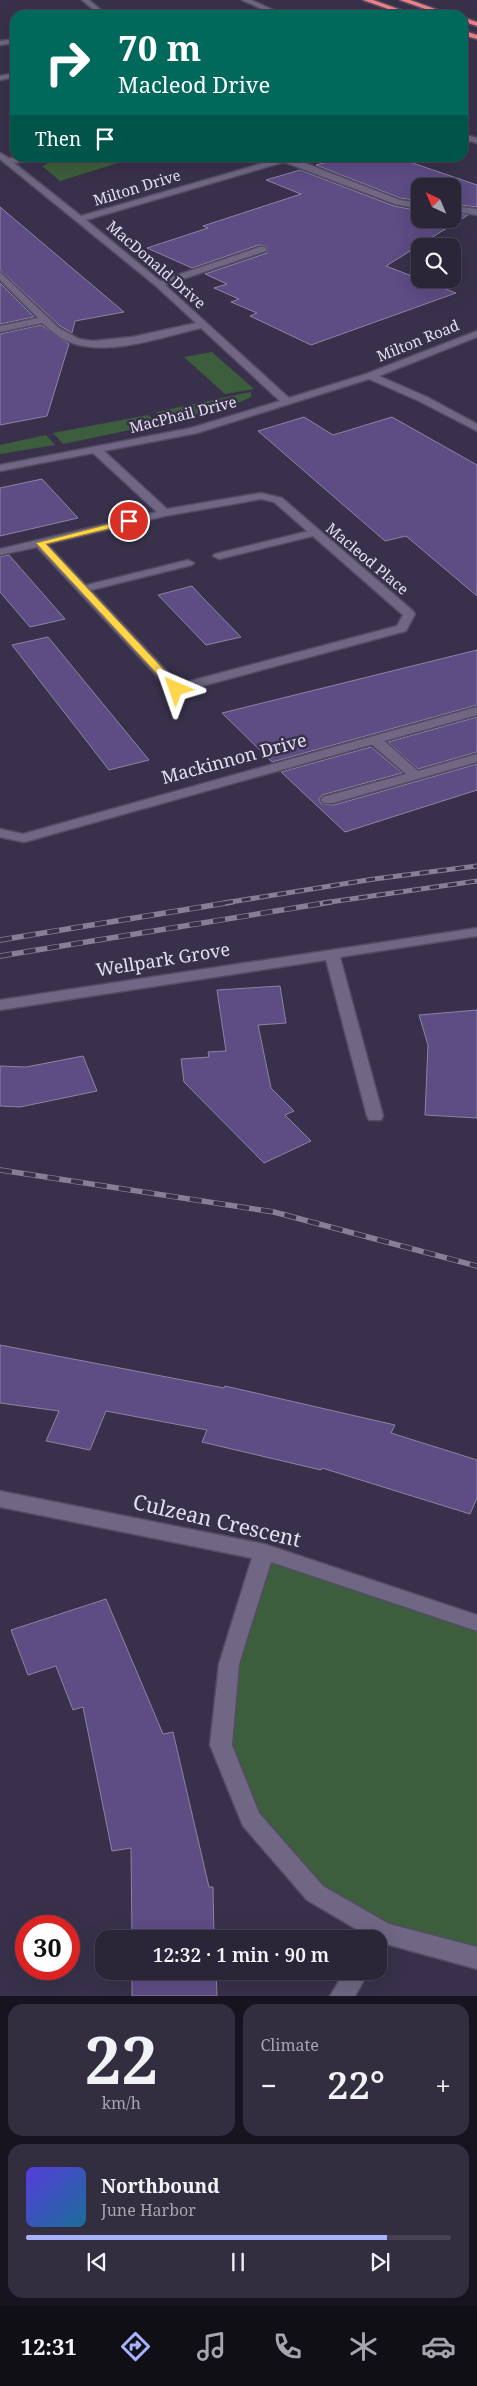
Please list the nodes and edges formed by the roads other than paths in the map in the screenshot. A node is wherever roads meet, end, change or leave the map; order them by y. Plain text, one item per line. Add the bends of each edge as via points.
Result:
1 (85, 0) edge
2 (245, 0) edge
3 (366, 0) edge
4 (403, 0) edge
5 (98, 10) edge
6 (269, 10) edge
7 (397, 10) edge
8 (434, 10) edge
9 (0, 155) edge
10 (9, 161) edge
11 (10, 162) edge
12 (273, 162) edge
13 (296, 162) edge
14 (411, 204) edge
15 (461, 209) edge
16 (477, 212) edge
17 (81, 219) junction
18 (264, 249) dead end
19 (0, 275) edge
20 (159, 284) junction
21 (47, 319) junction
22 (204, 324) junction
23 (0, 329) edge
24 (477, 334) edge
25 (370, 376) junction
26 (287, 402) junction
27 (477, 428) edge
28 (96, 450) junction
29 (0, 468) edge
30 (165, 513) junction
31 (313, 533) junction
32 (40, 543) junction
33 (0, 552) edge
34 (219, 556) dead end
35 (188, 563) dead end
36 (82, 589) junction
37 (477, 711) edge
38 (375, 740) junction
39 (477, 758) edge
40 (414, 775) junction
41 (328, 800) dead end
42 (0, 833) edge
43 (477, 932) edge
44 (332, 953) junction
45 (0, 1005) edge
46 (375, 1116) dead end
47 (0, 1499) edge
48 (264, 1552) junction
49 (477, 1623) edge
50 (371, 1930) edge
51 (387, 1938) edge
52 (477, 1958) edge
53 (352, 1980) edge
54 (342, 1996) edge

1 - 5 street
2 - 6 street
3 - 7 highway
4 - 8 highway
9 - 10 street, MacDonald Drive
11 - 17 street, MacDonald Drive
12 - 17 street, Milton Drive
13 - 14 street
15 - 16 street
17 - 20 street, MacDonald Drive
18 - 20 street
19 - 21 street
20 - 22 street, MacDonald Drive
21 - 22 street via 73,341 95,345
21 - 23 street
22 - 26 street, MacDonald Drive
24 - 25 street, Milton Road
25 - 26 street, MacPhail Drive
25 - 27 street via 423,398
26 - 28 street, MacPhail Drive via 193,430
28 - 29 street, MacPhail Drive
28 - 30 street
30 - 31 street, Macleod Place via 261,496 278,500
30 - 32 street
31 - 34 street
31 - 36 street, Macleod Place via 409,614 402,628 176,689
32 - 33 street
32 - 36 street
35 - 36 street
37 - 38 street, Mackinnon Drive
38 - 40 street
38 - 42 street, Mackinnon Drive via 23,838
39 - 40 street
40 - 41 street
43 - 44 street, Wellpark Grove
44 - 45 street, Wellpark Grove
44 - 46 street
47 - 48 street, Culzean Crescent
48 - 49 street, Culzean Crescent
48 - 50 street via 229,1664 221,1745 252,1819 264,1834 315,1893
51 - 52 street
53 - 54 street

